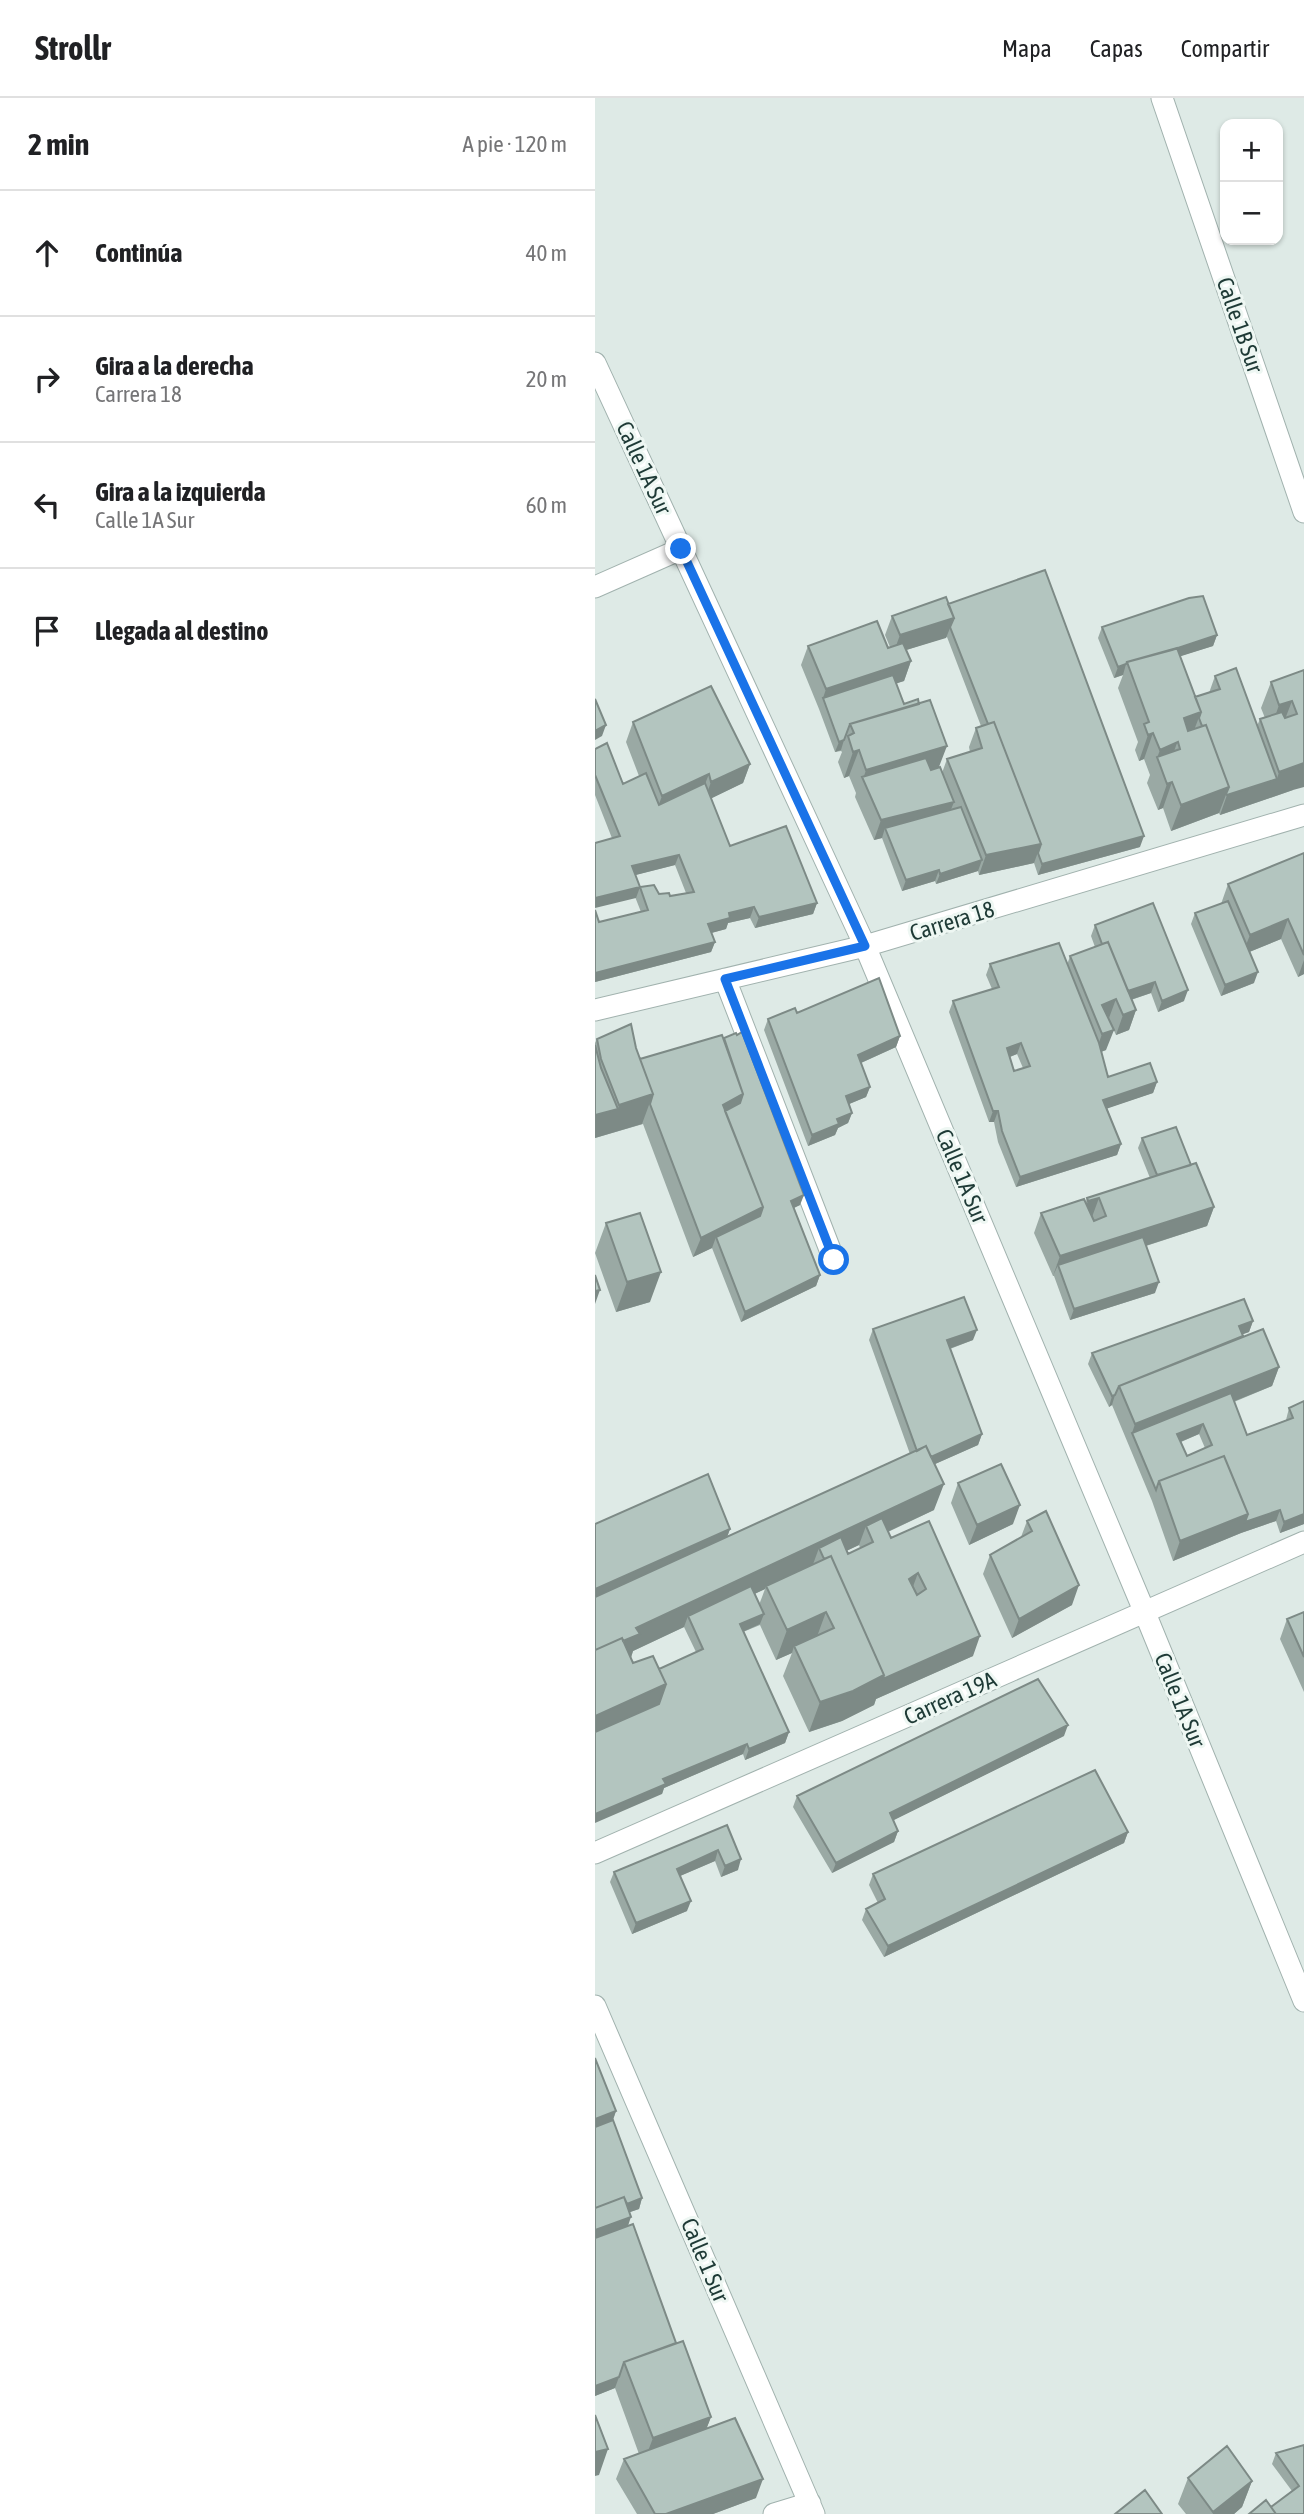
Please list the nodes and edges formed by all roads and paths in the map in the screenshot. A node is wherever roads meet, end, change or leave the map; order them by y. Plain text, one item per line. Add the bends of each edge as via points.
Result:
1 (1162, 98) edge
2 (595, 363) edge
3 (1304, 512) edge
4 (681, 549) junction
5 (595, 587) edge
6 (1304, 816) edge
7 (865, 946) junction
8 (725, 979) junction
9 (595, 1010) edge
10 (834, 1260) dead end
11 (1304, 1542) edge
12 (1145, 1613) junction
13 (595, 1853) edge
14 (1304, 2001) edge
15 (595, 2006) edge
16 (812, 2509) edge
17 (774, 2514) edge

1 - 3 street, Calle 1B Sur
2 - 4 street, Calle 1A Sur
4 - 5 street
4 - 7 street, Calle 1A Sur
6 - 7 street, Carrera 18
7 - 8 street, Carrera 18
7 - 12 street, Calle 1A Sur
8 - 9 street, Carrera 18
8 - 10 street
11 - 12 street, Carrera 19A
12 - 13 street, Carrera 19A
12 - 14 street, Calle 1A Sur
15 - 16 street, Calle 1 Sur
16 - 17 street

